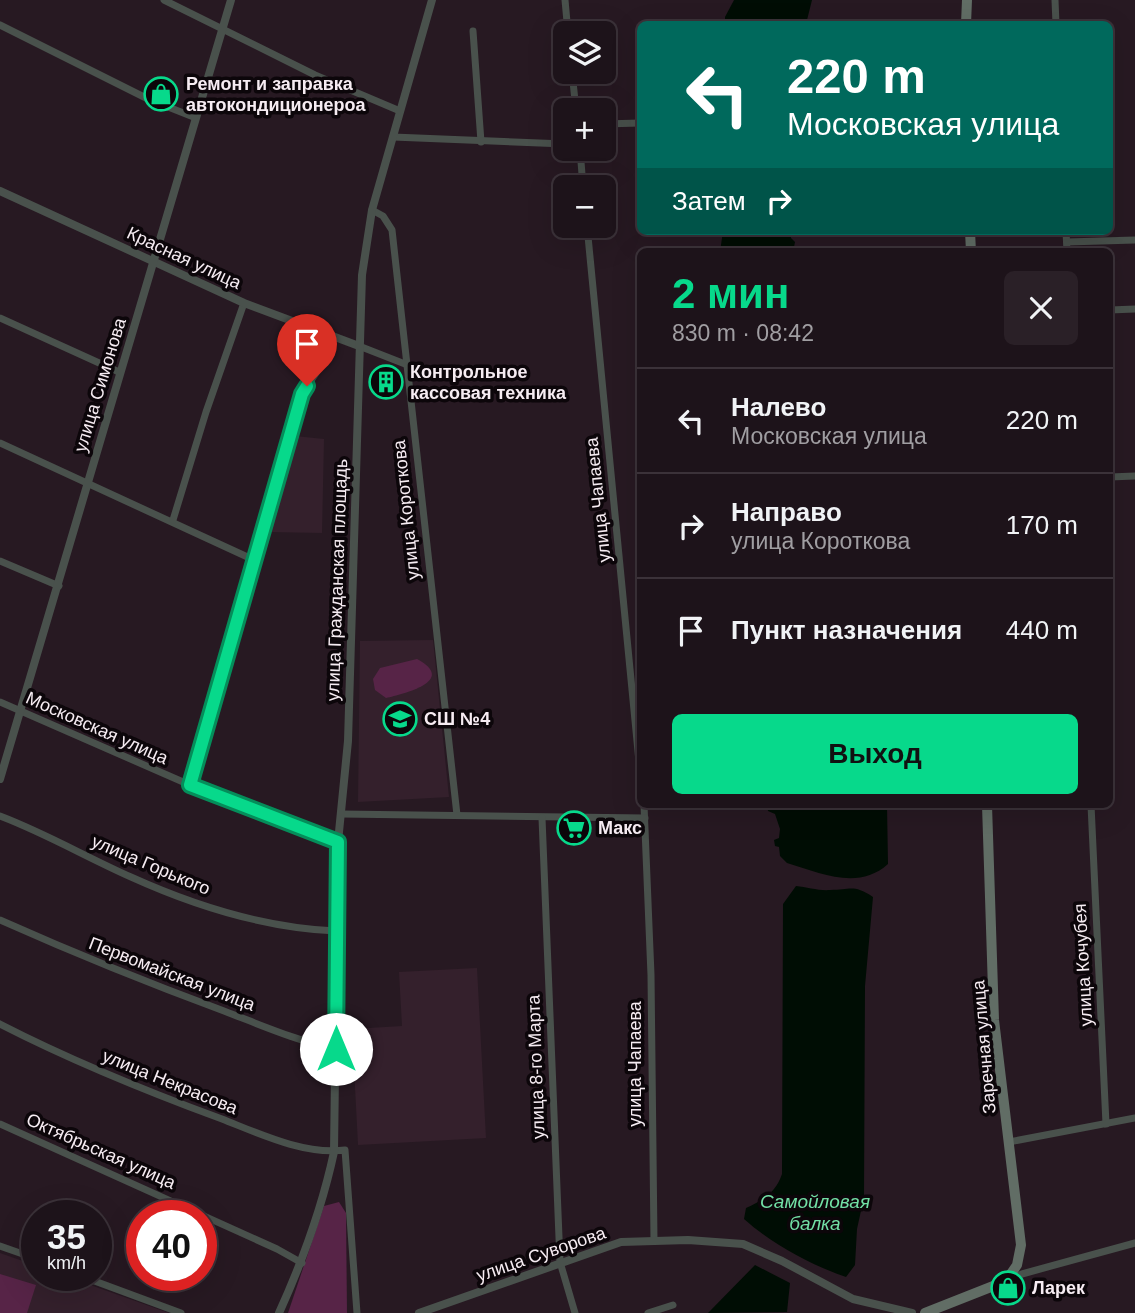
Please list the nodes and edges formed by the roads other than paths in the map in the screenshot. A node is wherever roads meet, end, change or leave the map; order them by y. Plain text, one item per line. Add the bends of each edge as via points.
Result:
1 (164, 0) edge
2 (231, 0) edge
3 (432, 0) edge
4 (565, 0) edge
5 (967, 0) edge
6 (1055, 0) edge
7 (567, 21) edge
8 (966, 21) edge
9 (1056, 21) edge
10 (0, 25) edge
11 (223, 29) junction
12 (473, 31) dead end
13 (400, 111) junction
14 (196, 118) junction
15 (637, 122) edge
16 (616, 123) edge
17 (393, 137) junction
18 (481, 142) junction
19 (553, 144) edge
20 (0, 191) edge
21 (372, 210) junction
22 (1066, 235) edge
23 (588, 238) edge
24 (1135, 240) edge
25 (1067, 242) junction
26 (1067, 248) edge
27 (155, 263) junction
28 (244, 303) junction
29 (1135, 309) edge
30 (1113, 310) edge
31 (0, 318) edge
32 (332, 337) junction
33 (359, 346) junction
34 (405, 364) junction
35 (119, 372) junction
36 (0, 443) edge
37 (1135, 476) edge
38 (1113, 477) edge
39 (87, 483) junction
40 (173, 520) junction
41 (254, 559) junction
42 (0, 561) edge
43 (59, 586) junction
44 (0, 702) edge
45 (21, 712) junction
46 (637, 741) edge
47 (0, 779) edge
48 (190, 785) junction
49 (644, 808) edge
50 (987, 808) edge
51 (1091, 808) edge
52 (341, 814) junction
53 (457, 815) junction
54 (0, 816) edge
55 (542, 818) junction
56 (645, 818) junction
57 (338, 842) junction
58 (0, 920) edge
59 (336, 931) junction
60 (0, 1024) edge
61 (336, 1049) junction
62 (1135, 1118) edge
63 (0, 1124) edge
64 (1106, 1124) junction
65 (1009, 1142) junction
66 (334, 1152) junction
67 (654, 1240) junction
68 (1135, 1243) edge
69 (0, 1246) edge
70 (21, 1253) edge
71 (560, 1262) junction
72 (302, 1264) junction
73 (1006, 1281) junction
74 (112, 1287) edge
75 (673, 1305) dead end
76 (440, 1310) edge
77 (181, 1313) edge
78 (279, 1313) edge
79 (357, 1313) edge
80 (419, 1313) edge
81 (575, 1313) edge
82 (648, 1313) edge
83 (912, 1313) edge
84 (925, 1313) edge

1 - 11 street
2 - 11 street, улица Симонова
3 - 13 street
4 - 7 street
5 - 8 main road
6 - 9 street
10 - 14 street
11 - 13 street
11 - 14 street, улица Симонова
12 - 18 street
13 - 17 street
14 - 27 street, улица Симонова
15 - 16 street
17 - 18 street
17 - 21 street
18 - 19 street
20 - 27 street, Красная улица
21 - 33 street via 364,253
21 - 34 street, улица Короткова via 383,216 392,230
22 - 25 street
23 - 46 street, улица Чапаева
24 - 25 street
25 - 26 street
27 - 28 street, Красная улица
27 - 35 street, улица Симонова
28 - 32 street, Красная улица
28 - 40 street
29 - 30 street
31 - 35 street
32 - 33 street, Красная улица
32 - 41 street via 302,394
33 - 34 street
33 - 52 street, улица Гражданская площадь via 348,741
34 - 53 street, улица Короткова
35 - 39 street, улица Симонова
36 - 39 street
37 - 38 street
39 - 40 street
39 - 43 street, улица Симонова
40 - 41 street
41 - 48 street
42 - 43 street
43 - 45 street, улица Симонова
44 - 45 street, Московская улица
45 - 47 street, улица Симонова
45 - 48 street, Московская улица
48 - 57 street, Московская улица
49 - 56 street, улица Чапаева
50 - 65 main road, Заречная улица via 994,1020
51 - 64 street, улица Кочубея
52 - 53 street
52 - 57 street
53 - 55 street
54 - 59 street, улица Горького via 171,895 249,918
55 - 56 street
55 - 71 street, улица 8-го Марта
56 - 67 street, улица Чапаева
57 - 59 street
58 - 61 street, Первомайская улица via 112,969 310,1044
59 - 61 street
60 - 66 street, улица Некрасова via 170,1102 310,1149
61 - 66 street
62 - 64 street
63 - 72 street, Октябрьская улица via 278,1249
64 - 65 street
65 - 73 main road, Заречная улица via 1021,1245 1017,1265
66 - 72 street
66 - 79 street via 345,1150
67 - 71 street, улица Суворова via 621,1242
67 - 83 street, улица Суворова via 743,1244 853,1299
68 - 73 street
69 - 70 street
71 - 76 street, улица Суворова
71 - 81 street, улица 8-го Марта
72 - 78 street
73 - 84 main road
74 - 77 street
75 - 82 street
76 - 80 street, улица Суворова

